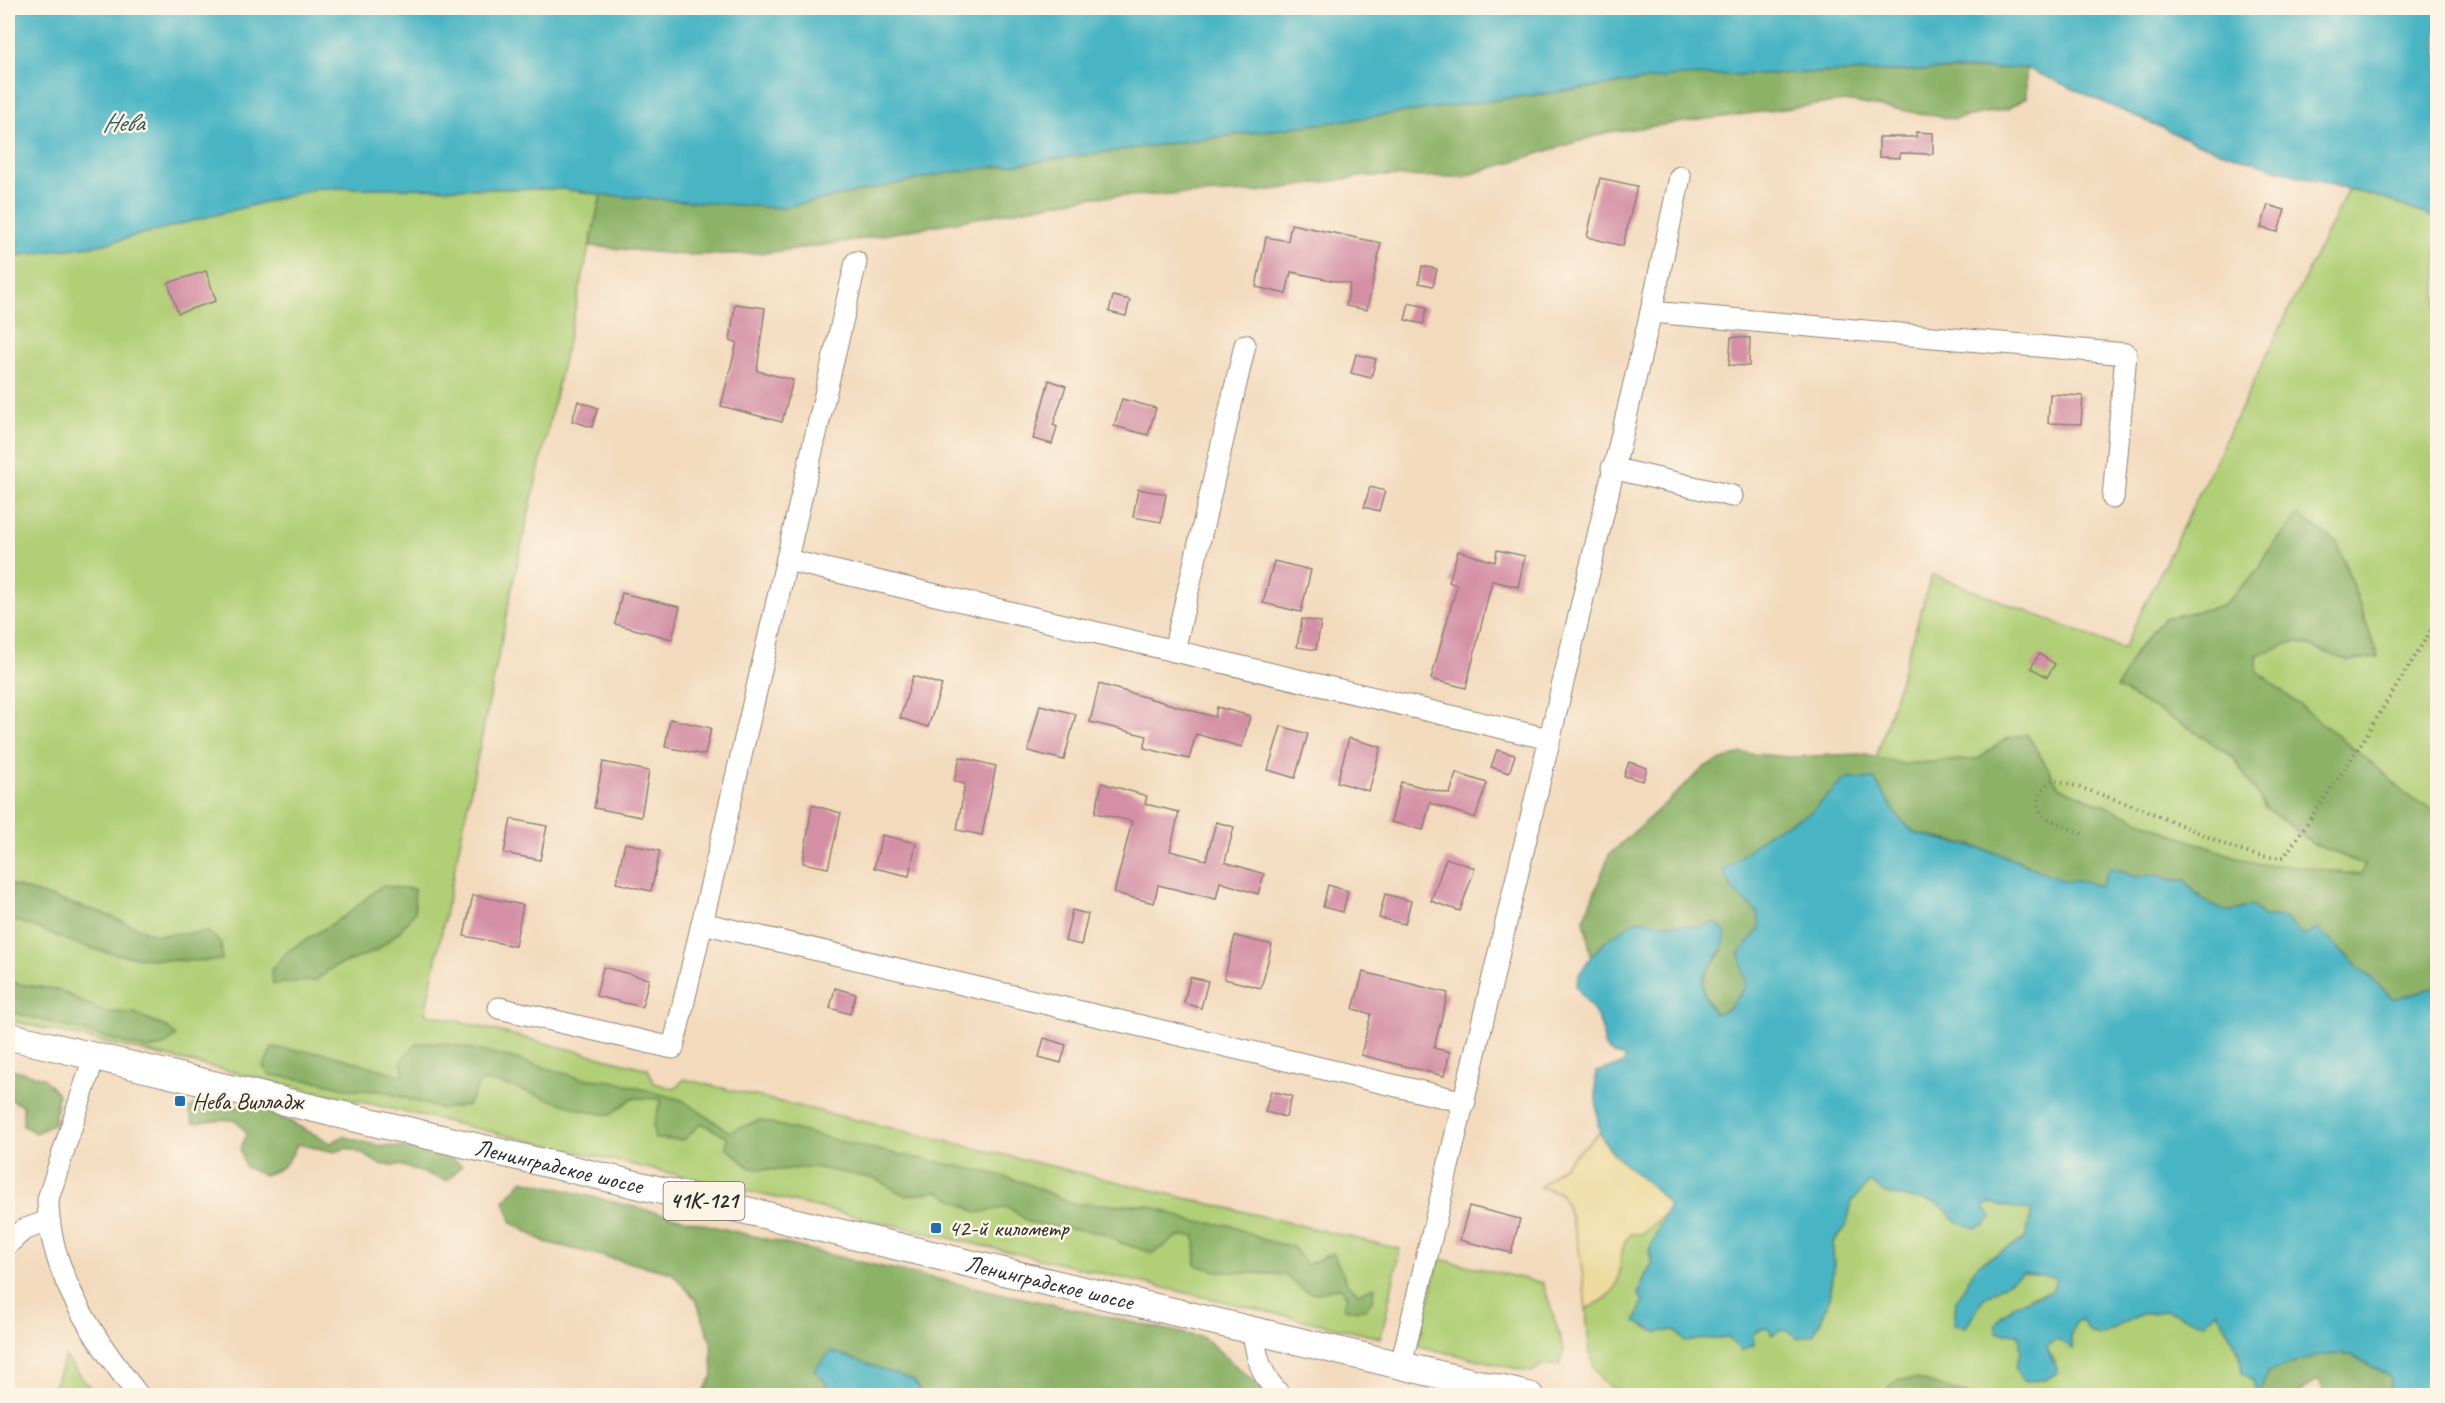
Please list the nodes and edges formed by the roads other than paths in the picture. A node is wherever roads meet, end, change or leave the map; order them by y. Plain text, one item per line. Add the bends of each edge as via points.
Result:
1 (1680, 177) dead end
2 (856, 262) dead end
3 (1651, 312) junction
4 (1245, 345) dead end
5 (1612, 468) junction
6 (1732, 496) dead end
7 (2113, 498) dead end
8 (787, 560) junction
9 (1174, 651) junction
10 (1549, 739) junction
11 (702, 923) junction
12 (499, 1008) dead end
13 (8, 1036) edge
14 (94, 1057) junction
15 (1465, 1102) junction
16 (48, 1221) junction
17 (8, 1244) edge
18 (1253, 1330) junction
19 (1401, 1365) junction
20 (139, 1395) edge
21 (1281, 1395) edge
22 (1530, 1395) edge

1 - 3 street
2 - 8 street
3 - 5 street
3 - 7 street via 2126,354
4 - 9 street
5 - 6 street
5 - 10 street
8 - 9 street
8 - 11 street
9 - 10 street
10 - 15 street
11 - 12 street via 673,1048
11 - 15 street
13 - 14 main road, Ленинградское шоссе / 41К-121
14 - 16 street via 48,1199
14 - 18 main road, Ленинградское шоссе / 41К-121
15 - 19 street
16 - 17 street via 23,1230
16 - 20 street via 80,1313
18 - 19 main road, Ленинградское шоссе / 41К-121
18 - 21 street via 1256,1356 1266,1381
19 - 22 main road, Ленинградское шоссе / 41К-121

